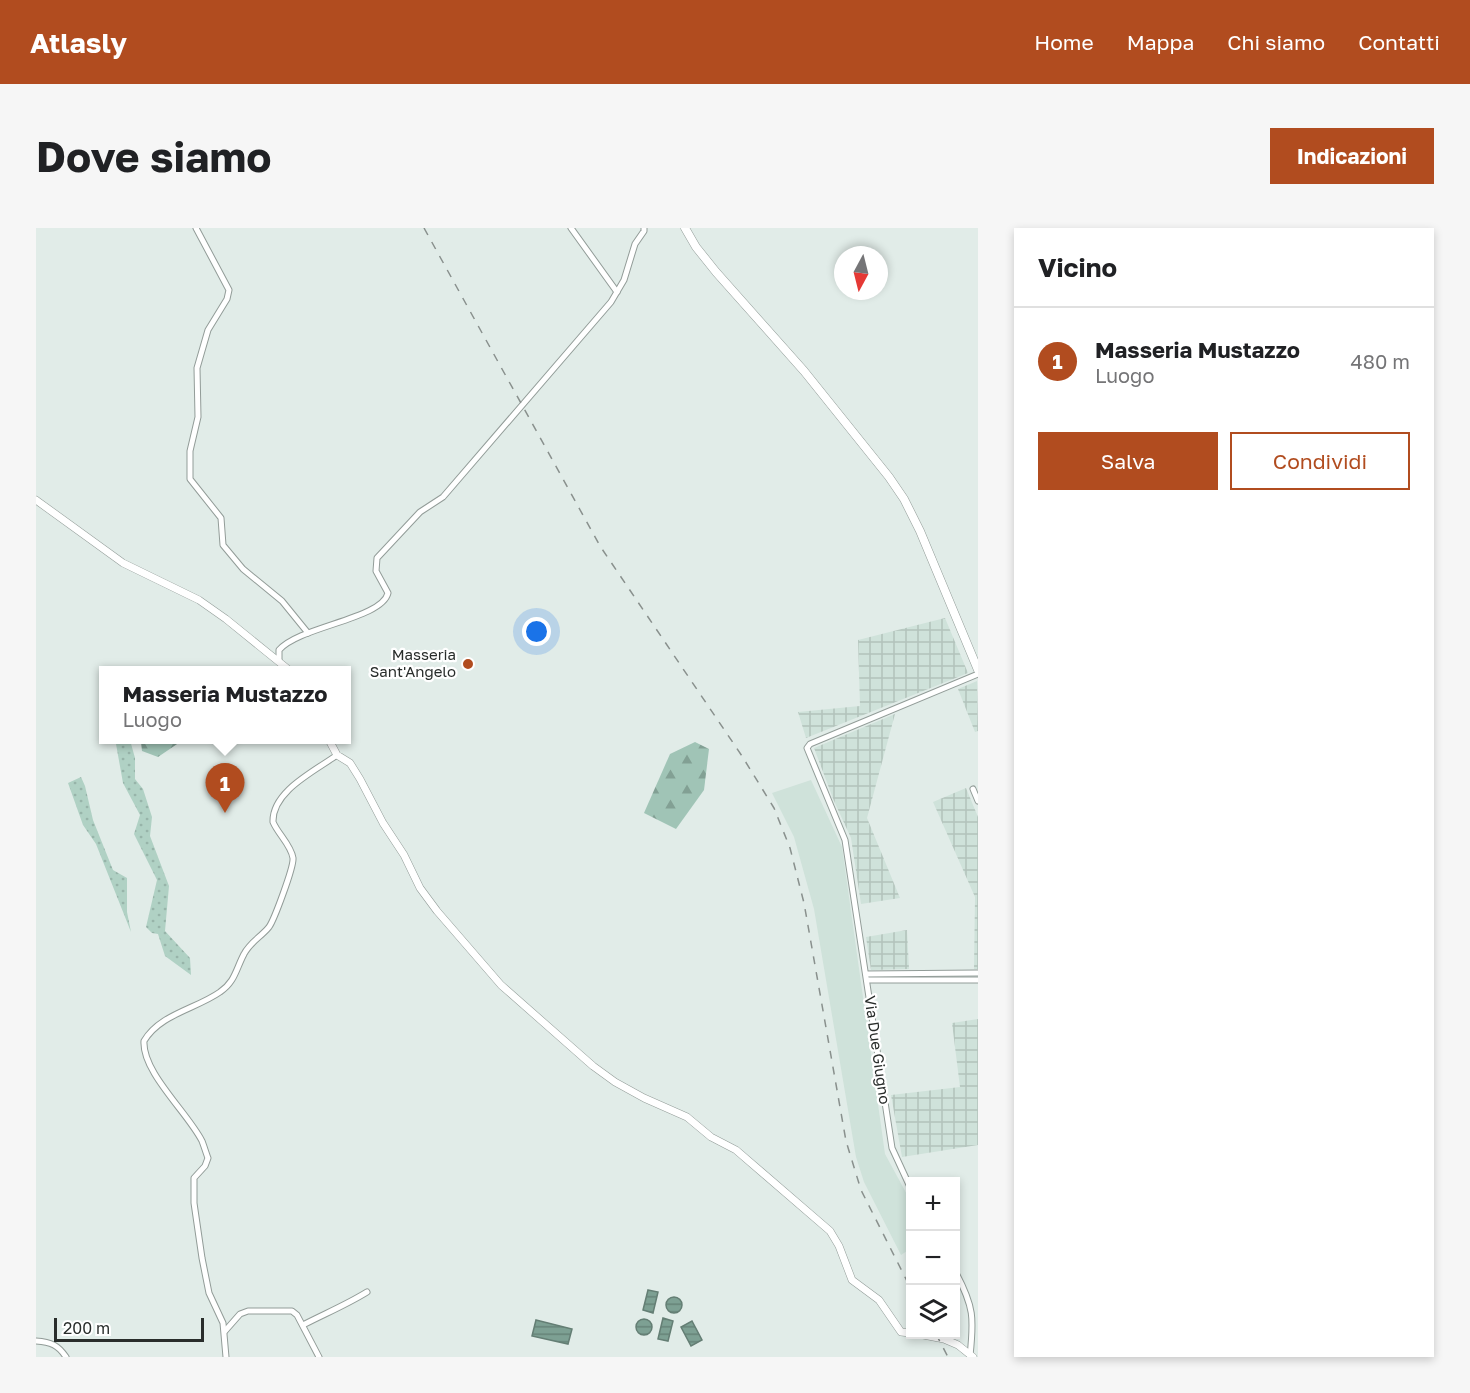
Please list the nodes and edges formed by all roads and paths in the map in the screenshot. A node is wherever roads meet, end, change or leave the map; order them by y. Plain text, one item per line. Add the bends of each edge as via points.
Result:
1 (196, 228) edge
2 (571, 228) edge
3 (644, 228) edge
4 (685, 228) edge
5 (617, 292) junction
6 (36, 500) edge
7 (309, 633) junction
8 (279, 660) junction
9 (285, 666) edge
10 (978, 672) edge
11 (331, 744) edge
12 (338, 755) junction
13 (973, 789) dead end
14 (978, 801) edge
15 (978, 973) edge
16 (867, 977) junction
17 (978, 980) edge
18 (906, 1179) edge
19 (960, 1282) edge
20 (366, 1292) dead end
21 (303, 1325) junction
22 (225, 1331) junction
23 (906, 1333) edge
24 (944, 1339) edge
25 (36, 1341) edge
26 (972, 1356) edge
27 (66, 1357) edge
28 (226, 1357) edge
29 (319, 1357) edge

1 - 7 street via 229,290 208,330 197,368 198,417 190,451 190,479 221,518 223,545 243,569 282,601
2 - 5 street
3 - 5 street
4 - 10 main road via 696,247 804,371 899,492 920,531
5 - 7 street via 442,497 420,512 377,558 376,571 388,593 386,600 369,611
6 - 8 street via 123,563 199,600
7 - 8 street via 282,647
8 - 9 street
10 - 16 street, Via Due Giugno via 807,748 845,840
11 - 12 street
12 - 22 street via 287,791 276,806 273,822 288,845 292,862 269,927 244,954 232,982 220,993 164,1022 144,1041 152,1070 201,1140 208,1158 194,1178 194,1203 209,1293
12 - 23 street via 350,763 432,904 501,985 593,1066 644,1098 687,1117 711,1137 736,1150 822,1222 831,1230 852,1280 879,1300 901,1332
13 - 14 street
15 - 16 street
16 - 17 street
16 - 18 street, Via Due Giugno via 892,1148
19 - 26 street via 971,1305
20 - 21 street
21 - 22 street via 292,1311 248,1311
21 - 29 street
22 - 28 street
24 - 26 street
25 - 27 street via 50,1342

